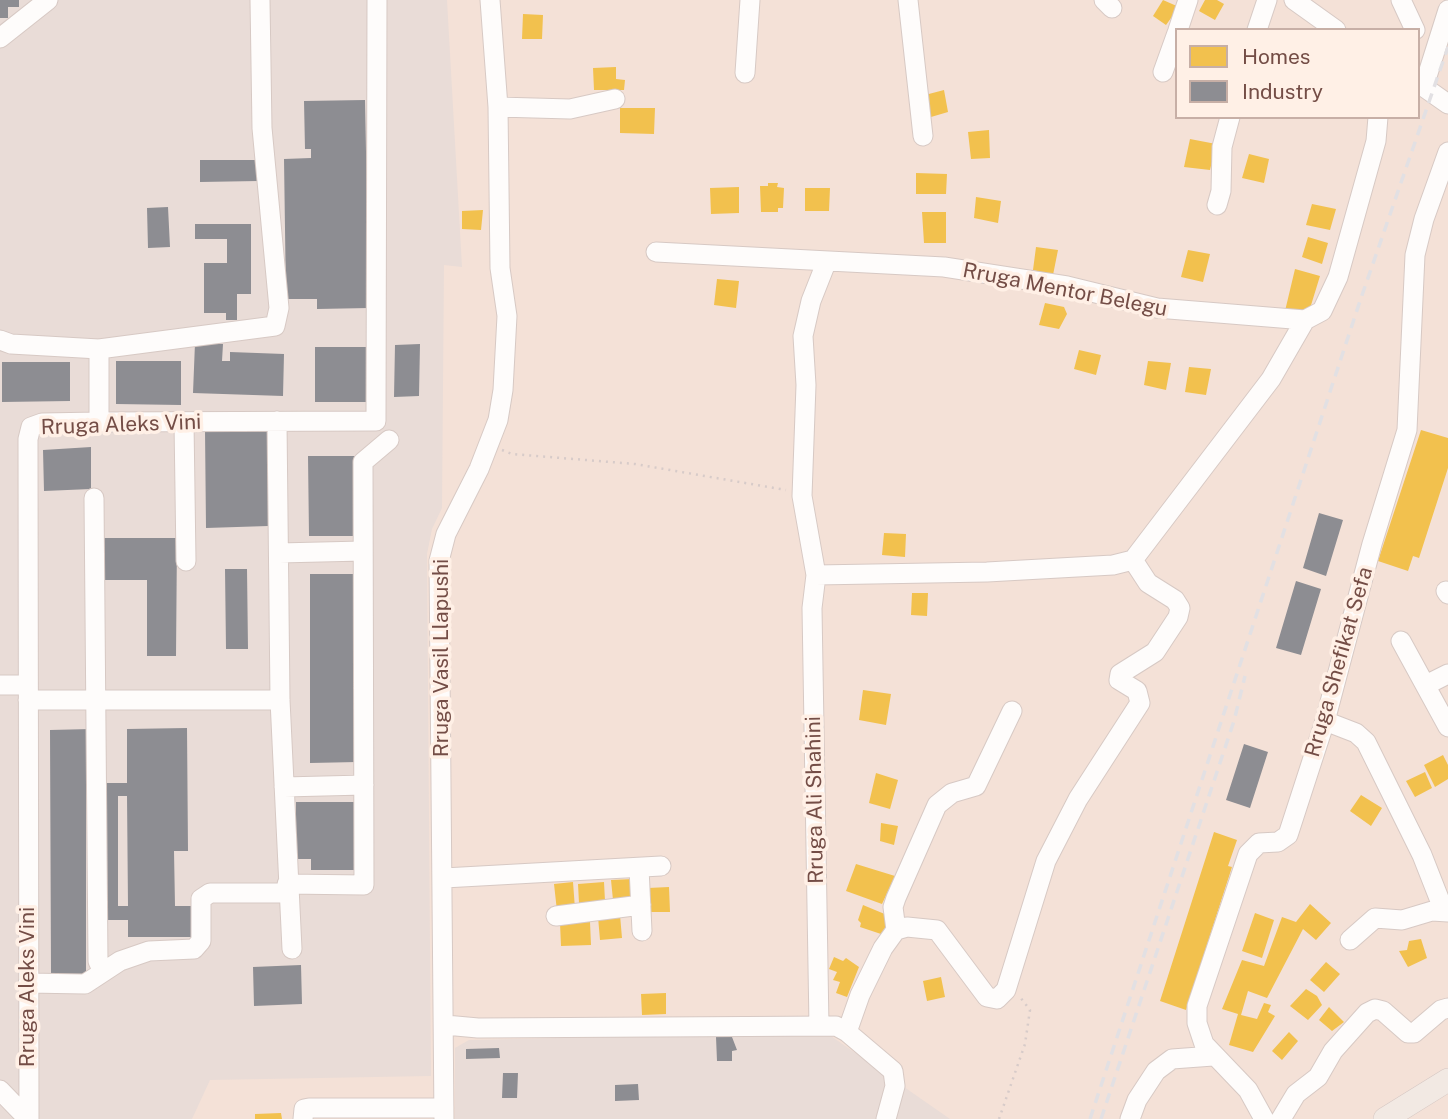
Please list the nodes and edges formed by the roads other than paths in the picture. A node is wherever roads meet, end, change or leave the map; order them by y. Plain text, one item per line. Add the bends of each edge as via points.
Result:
1 (48, 0) edge
2 (260, 0) edge
3 (377, 0) edge
4 (490, 0) edge
5 (750, 0) edge
6 (908, 0) edge
7 (1188, 0) edge
8 (1267, 0) edge
9 (1294, 0) edge
10 (1401, 0) edge
11 (1448, 10) edge
12 (1178, 28) edge
13 (1257, 28) edge
14 (1333, 28) edge
15 (1414, 28) edge
16 (1175, 37) edge
17 (0, 38) edge
18 (1163, 72) dead end
19 (745, 73) dead end
20 (1421, 85) edge
21 (615, 99) dead end
22 (1447, 100) edge
23 (498, 107) junction
24 (1229, 119) edge
25 (1378, 119) edge
26 (923, 136) dead end
27 (1448, 152) edge
28 (1217, 205) dead end
29 (656, 252) dead end
30 (826, 262) junction
31 (1305, 320) junction
32 (0, 340) edge
33 (99, 349) junction
34 (277, 421) junction
35 (99, 422) junction
36 (184, 422) junction
37 (389, 440) dead end
38 (94, 498) dead end
39 (363, 551) junction
40 (279, 553) junction
41 (1133, 560) junction
42 (186, 561) dead end
43 (816, 575) junction
44 (1401, 641) dead end
45 (1448, 674) edge
46 (0, 685) edge
47 (1426, 685) junction
48 (28, 693) junction
49 (95, 700) junction
50 (280, 700) junction
51 (1012, 711) dead end
52 (1325, 721) junction
53 (1448, 727) edge
54 (364, 785) junction
55 (284, 787) junction
56 (661, 866) dead end
57 (639, 868) junction
58 (444, 878) junction
59 (288, 889) junction
60 (640, 905) junction
61 (1446, 912) edge
62 (556, 916) dead end
63 (896, 930) junction
64 (642, 931) dead end
65 (1350, 940) dead end
66 (292, 949) dead end
67 (103, 972) junction
68 (28, 983) junction
69 (1448, 1008) edge
70 (445, 1025) junction
71 (818, 1026) junction
72 (847, 1032) junction
73 (1213, 1056) junction
74 (1448, 1080) edge
75 (0, 1090) edge
76 (444, 1114) edge
77 (29, 1119) edge
78 (303, 1119) edge
79 (886, 1119) edge
80 (1130, 1119) edge
81 (1264, 1119) edge
82 (1282, 1119) edge
83 (1385, 1119) edge

1 - 17 street
2 - 33 street via 261,128 279,308 275,326
3 - 34 street, Rruga Aleks Vini via 376,421
4 - 23 street, Rruga Vasil Llapushi
5 - 19 street
6 - 26 street
7 - 12 street
8 - 13 street
9 - 14 street
10 - 15 street
11 - 20 street
16 - 18 street
20 - 22 street
21 - 23 street via 561,110
23 - 58 street, Rruga Vasil Llapushi via 500,268 507,316 502,403 490,444 446,534 439,561
24 - 28 street
25 - 31 street via 1376,141 1335,287 1322,311
27 - 52 street, Rruga Shefikat Sefa via 1415,255 1407,430
29 - 30 street, Rruga Mentor Belegu
30 - 31 street, Rruga Mentor Belegu via 975,271 1067,286 1157,309
30 - 43 street, Rruga Ali Shahini via 803,336 802,496
31 - 41 street via 1271,379
32 - 33 street
33 - 35 street
34 - 36 street, Rruga Aleks Vini
34 - 40 street
35 - 36 street, Rruga Aleks Vini
35 - 48 street, Rruga Aleks Vini via 31,427
36 - 42 street
37 - 39 street via 363,462
38 - 49 street
39 - 40 street
39 - 54 street
40 - 50 street
41 - 43 street via 987,572
41 - 63 street via 1147,583 1175,600 1180,608 1178,617 1155,652 1119,674 1119,680 1137,691 1140,703 1078,799 1046,862 1002,996 987,997 937,930
43 - 71 street, Rruga Ali Shahini via 812,608
44 - 47 street
45 - 47 street
46 - 48 street
47 - 53 street
48 - 49 street
48 - 68 street, Rruga Aleks Vini
49 - 50 street
49 - 67 street via 98,961
50 - 55 street
51 - 63 street via 976,786 952,793 937,804 896,898
52 - 61 street via 1366,742
52 - 73 street, Rruga Shefikat Sefa via 1288,835 1278,842 1259,843 1248,854 1200,996 1197,1023
54 - 55 street
54 - 59 street via 364,885
55 - 59 street
56 - 57 street
57 - 58 street
57 - 60 street
58 - 70 street, Rruga Vasil Llapushi
59 - 66 street
59 - 67 street via 210,893 201,899 201,941 194,949 149,951
60 - 62 street
60 - 64 street
61 - 65 street via 1402,920 1375,918
63 - 72 street via 860,995
67 - 68 street via 85,984
68 - 77 street, Rruga Aleks Vini
69 - 82 street via 1414,1033 1383,1011 1367,1013 1333,1051 1318,1077 1296,1094
70 - 71 street
70 - 76 street, Rruga Vasil Llapushi
71 - 72 street via 836,1026
72 - 79 street via 896,1076
73 - 80 street via 1171,1059 1156,1071
73 - 81 street, Rruga Shefikat Sefa via 1248,1090
74 - 83 main road
75 - 77 street
76 - 78 street via 309,1108 304,1109

